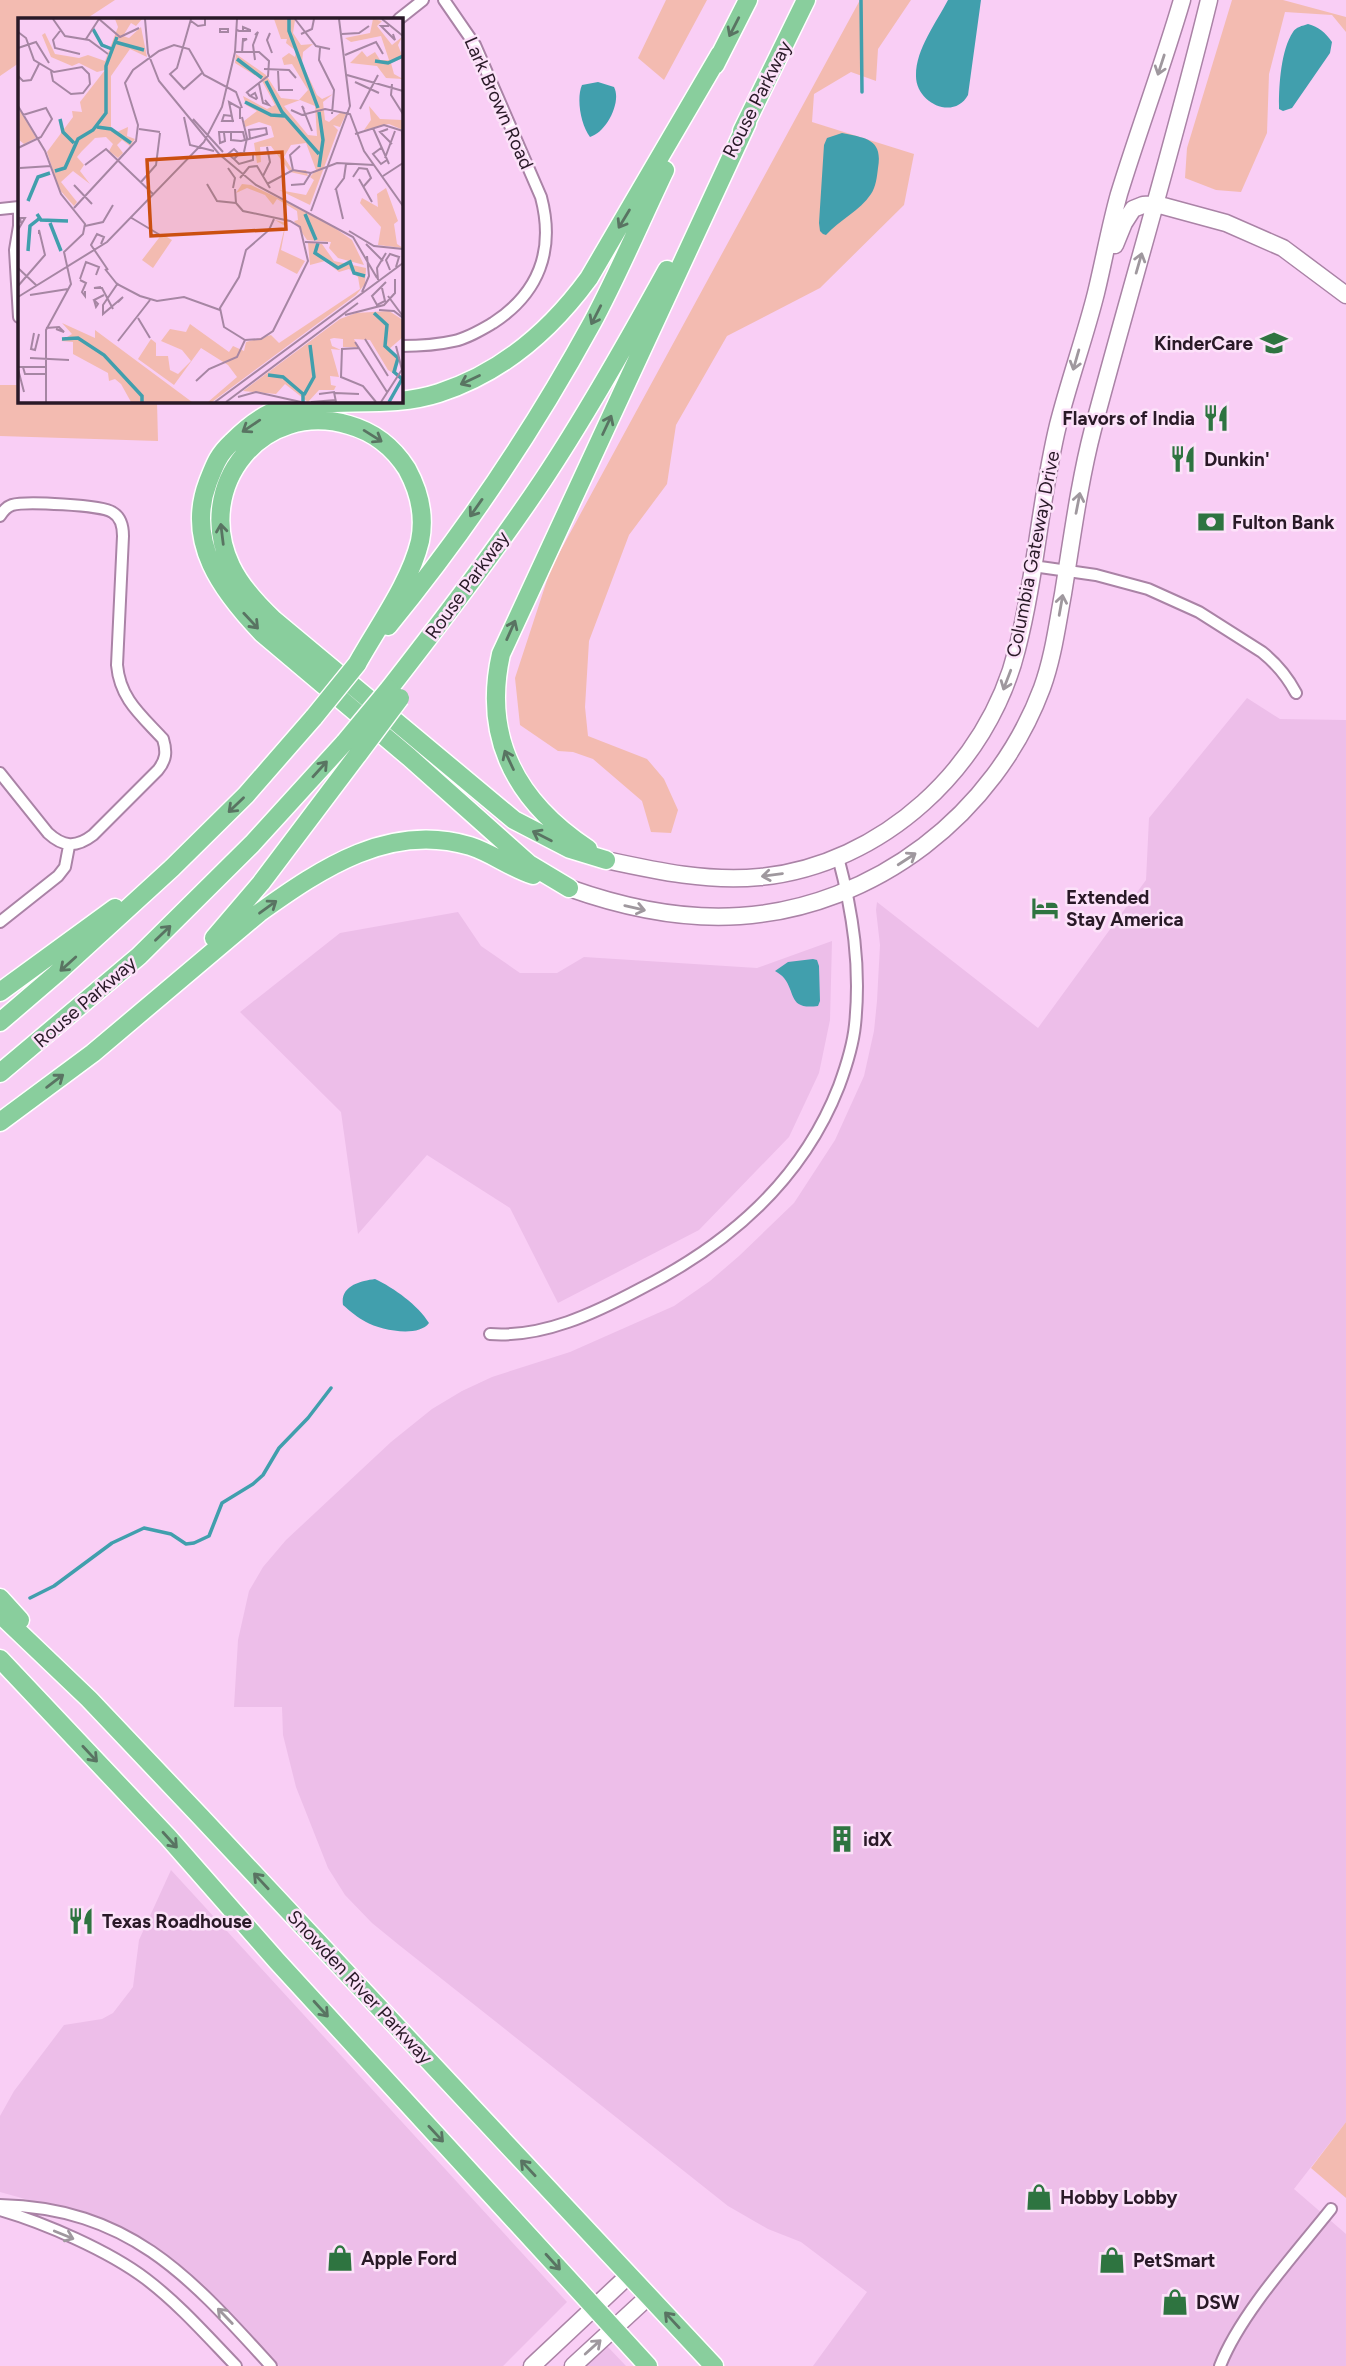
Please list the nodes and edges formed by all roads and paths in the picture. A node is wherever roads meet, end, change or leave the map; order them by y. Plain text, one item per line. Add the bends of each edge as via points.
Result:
1 (423, 0) edge
2 (444, 0) edge
3 (748, 0) edge
4 (806, 0) edge
5 (1182, 0) edge
6 (1209, 0) edge
7 (400, 18) edge
8 (720, 54) junction
9 (747, 123) junction
10 (1156, 204) junction
11 (18, 207) edge
12 (0, 209) edge
13 (18, 232) edge
14 (1095, 295) junction
15 (1346, 295) edge
16 (18, 300) edge
17 (402, 346) edge
18 (402, 401) edge
19 (396, 402) edge
20 (0, 516) edge
21 (1033, 566) junction
22 (1067, 571) junction
23 (357, 664) junction
24 (1296, 693) dead end
25 (352, 748) junction
26 (0, 773) edge
27 (69, 846) junction
28 (838, 858) junction
29 (606, 860) junction
30 (172, 868) junction
31 (569, 888) junction
32 (847, 891) junction
33 (0, 922) edge
34 (0, 992) edge
35 (159, 997) junction
36 (0, 1022) edge
37 (0, 1073) edge
38 (0, 1122) edge
39 (491, 1335) dead end
40 (0, 1598) edge
41 (0, 1614) edge
42 (0, 1659) edge
43 (0, 1670) edge
44 (89, 1699) junction
45 (57, 1718) junction
46 (0, 2205) edge
47 (1331, 2209) dead end
48 (0, 2210) edge
49 (629, 2275) junction
50 (649, 2296) junction
51 (593, 2306) junction
52 (614, 2329) junction
53 (236, 2366) edge
54 (271, 2366) edge
55 (532, 2366) edge
56 (573, 2366) edge
57 (648, 2366) edge
58 (714, 2366) edge
59 (1220, 2366) edge

1 - 7 street
2 - 17 street, Lark Brown Road via 487,69 541,197 546,235 543,261 516,306 480,330 455,341
3 -> 8 main road, Rouse Parkway
4 - 9 main road, Rouse Parkway
5 -> 14 street, Columbia Gateway Drive via 1118,198
6 - 10 street, Columbia Gateway Drive
8 -> 18 main road via 568,307 546,330 475,379 438,394
8 -> 23 main road, Rouse Parkway via 593,321 552,391 430,574
9 - 25 main road, Rouse Parkway, bridge via 590,407
29 -> 9 main road via 552,822 522,787 501,743 496,719 497,673 508,635
10 - 14 street via 1143,205 1128,215
10 - 15 street via 1226,223 1283,248
22 -> 10 street, Columbia Gateway Drive via 1092,433
11 - 12 street
13 - 16 street
14 -> 21 street, Columbia Gateway Drive via 1058,426
19 -> 31 main road via 314,404 278,410 247,428 219,454 204,494 200,527 206,553 220,583 262,632 529,864
20 - 27 street via 5,508 21,503 99,507 114,512 123,527 118,676 124,695 163,739 166,755 158,770 93,835
21 - 22 street
21 -> 28 street, Columbia Gateway Drive via 1017,650 997,705 963,761 906,817
22 - 24 street via 1148,589 1199,612 1275,662
32 -> 22 street, Columbia Gateway Drive via 921,849 947,828 994,776 1030,717 1042,687
29 -> 23 main road via 570,849 514,820 274,620 240,582 221,532 228,482 261,438 297,422 344,423 377,437 401,459 418,493 422,524 415,559
23 -> 30 main road, Rouse Parkway, bridge via 246,795
25 - 35 main road via 261,883
37 -> 25 main road, Rouse Parkway via 139,956
26 - 27 street via 48,833
27 - 33 street via 58,876
28 -> 29 street, Columbia Gateway Drive via 785,873 742,878 661,872
28 - 32 street
30 - 34 main road
30 -> 36 main road, Rouse Parkway
31 -> 32 street, Columbia Gateway Drive via 651,911 710,917 794,909
35 -> 31 main road via 289,891 340,861 385,843 449,841
32 - 39 street via 857,964 855,1028 834,1099 788,1176 722,1239 661,1279 562,1323 513,1336
38 -> 35 main road
40 - 44 main road
41 - 44 main road, Snowden River Parkway
42 - 45 main road
43 - 45 main road
49 -> 44 main road, Snowden River Parkway
45 -> 51 main road
54 -> 46 street via 188,2278 131,2238 59,2210
47 - 59 street via 1248,2316
48 -> 53 street via 90,2246 145,2278
49 - 50 main road, Snowden River Parkway
49 - 51 street
50 - 52 street
58 -> 50 main road, Snowden River Parkway
51 - 52 main road
51 - 55 street
56 -> 52 street
52 - 57 main road

